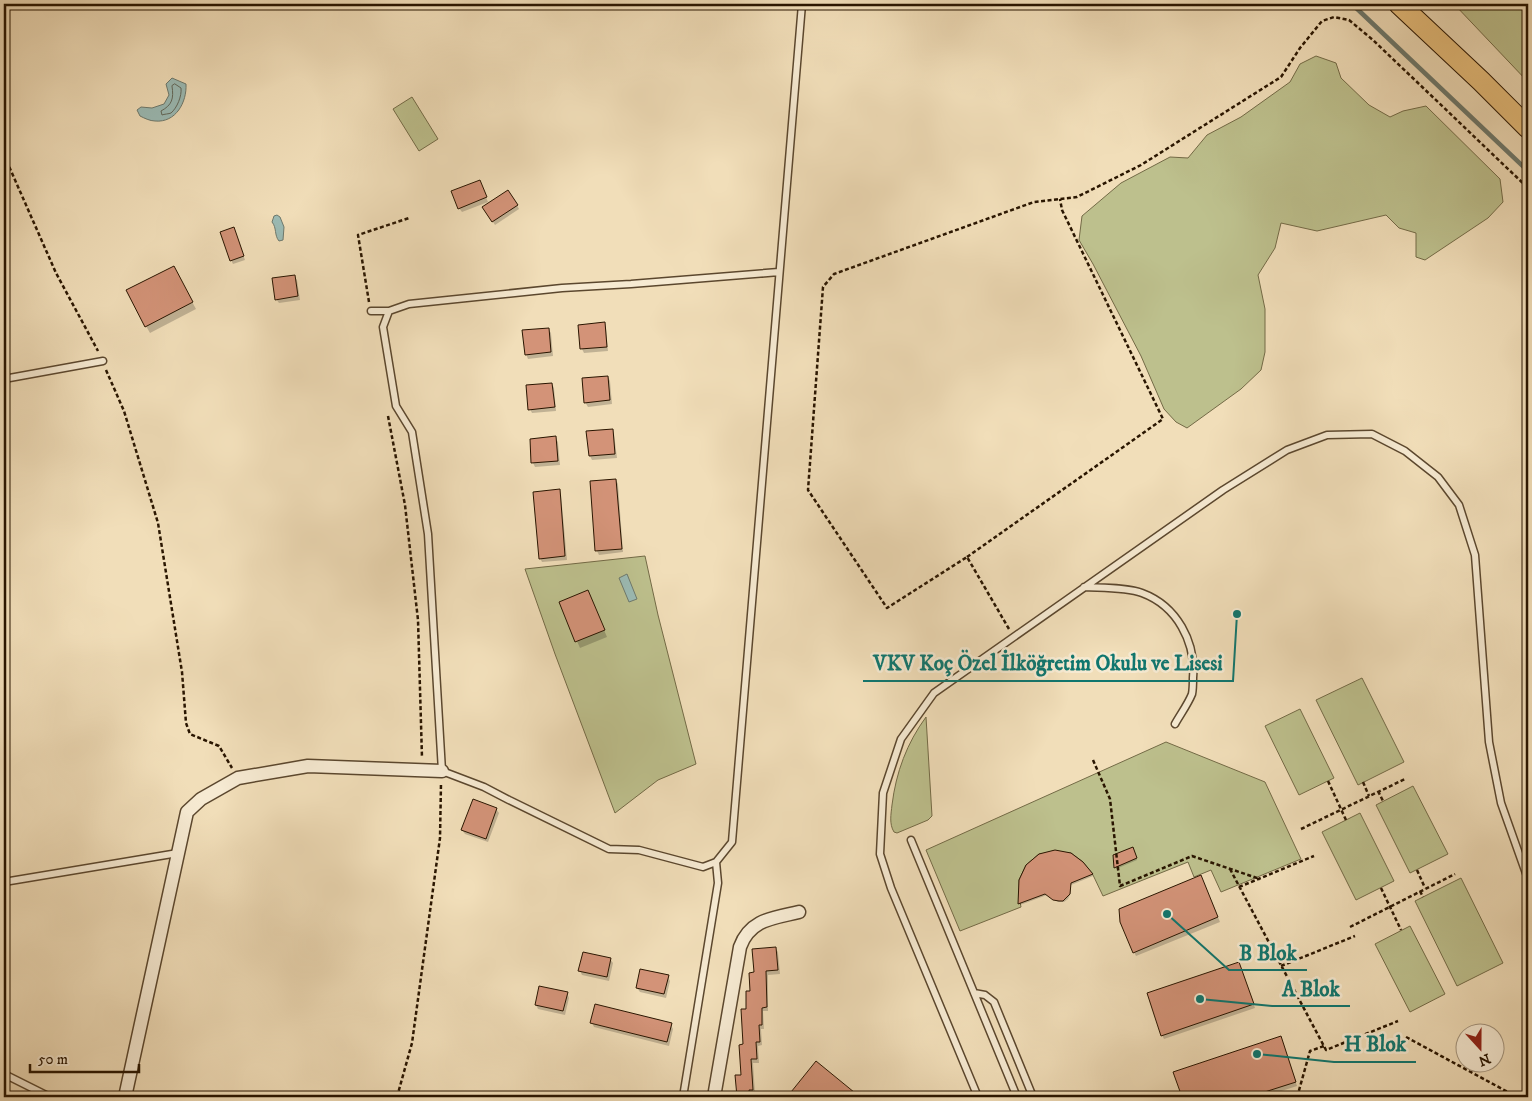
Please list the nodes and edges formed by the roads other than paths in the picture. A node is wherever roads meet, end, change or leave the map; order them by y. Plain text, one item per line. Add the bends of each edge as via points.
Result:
1 (802, 4) edge
2 (1399, 4) edge
3 (1528, 128) edge
4 (779, 272) junction
5 (371, 311) road end
6 (389, 311) junction
7 (102, 361) road end
8 (4, 379) edge
9 (1084, 588) junction
10 (1175, 724) dead end
11 (442, 771) junction
12 (911, 840) dead end
13 (178, 853) junction
14 (716, 862) junction
15 (1528, 879) edge
16 (4, 882) edge
17 (799, 912) dead end
18 (974, 993) junction
19 (4, 1074) edge
20 (50, 1097) edge
21 (125, 1097) edge
22 (683, 1097) edge
23 (714, 1097) edge
24 (978, 1097) edge
25 (1017, 1097) edge
26 (1033, 1097) edge

1 - 4 lane
2 - 3 main road
4 - 6 lane via 553,289 409,304
4 - 14 lane via 732,842
5 - 6 lane
6 - 11 lane via 383,327 396,406 412,432 428,534
7 - 8 lane
9 - 10 lane via 1140,592 1167,609 1180,624 1190,643 1194,664 1192,693
9 - 15 lane via 1223,490 1287,450 1327,435 1372,434 1405,451 1438,477 1460,504 1475,555 1489,742 1501,803
9 - 24 lane via 934,693 902,739 883,793 880,854 891,888
11 - 13 street via 308,766 238,778 187,812
11 - 14 lane via 484,787 609,849 639,850 703,867
12 - 18 lane
13 - 16 lane
13 - 21 street
14 - 22 lane via 718,883
17 - 23 street via 760,923 743,939
18 - 25 lane
18 - 26 lane via 994,1002
19 - 20 lane

